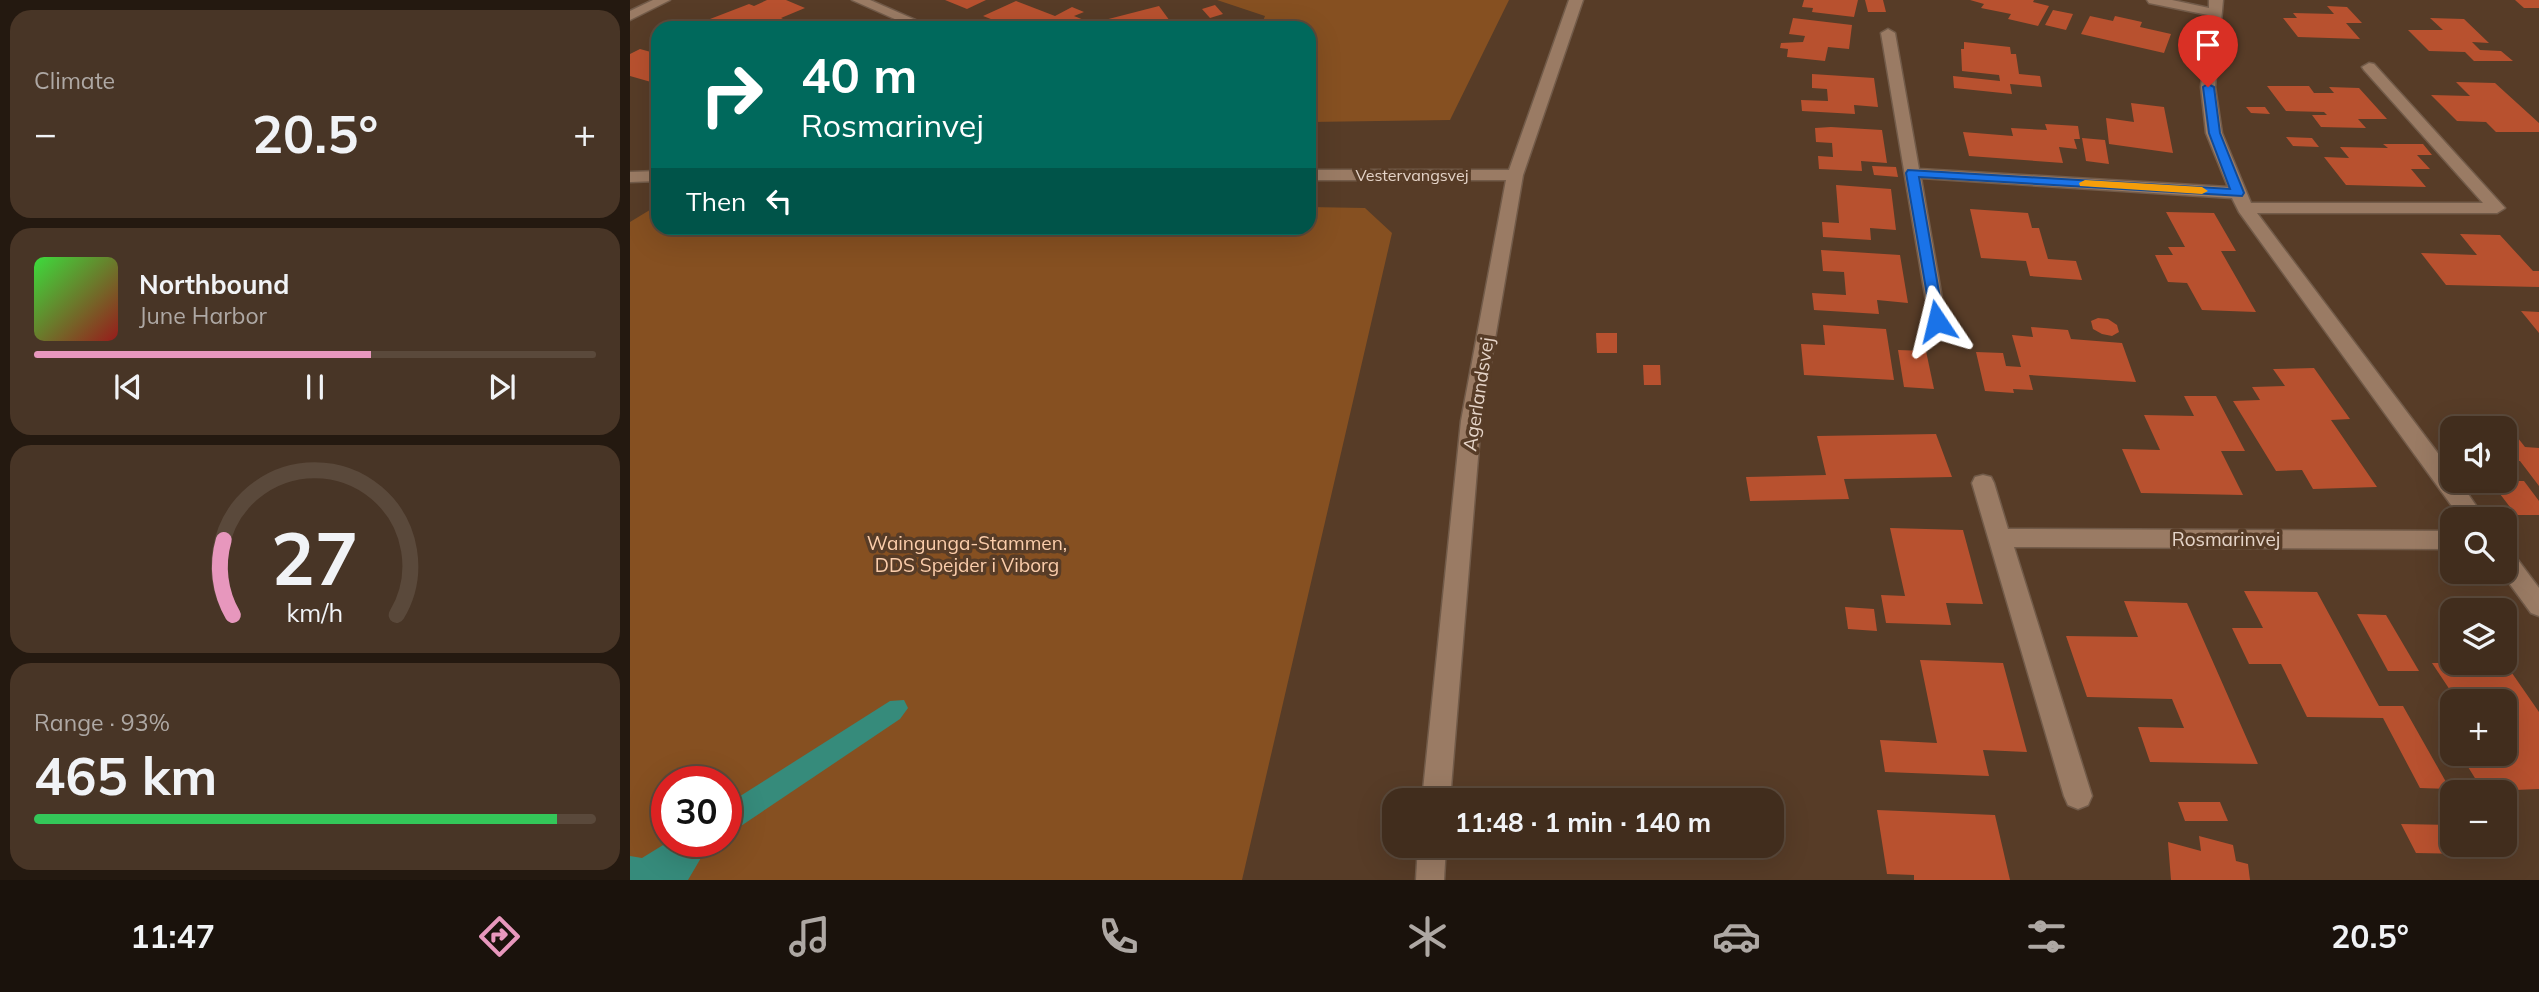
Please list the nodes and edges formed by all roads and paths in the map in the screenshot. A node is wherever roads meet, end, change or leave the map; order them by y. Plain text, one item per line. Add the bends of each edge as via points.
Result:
1 (663, 0) edge
2 (859, 0) edge
3 (1576, 0) edge
4 (2154, 0) edge
5 (2216, 6) edge
6 (630, 16) edge
7 (910, 21) edge
8 (1888, 33) dead end
9 (2369, 67) dead end
10 (1912, 173) junction
11 (1316, 175) edge
12 (651, 176) edge
13 (1514, 176) junction
14 (630, 177) edge
15 (2241, 200) junction
16 (1937, 321) dead end
17 (1983, 483) dead end
18 (2465, 507) edge
19 (1999, 538) junction
20 (2440, 540) edge
21 (2517, 576) edge
22 (2539, 606) edge
23 (1437, 788) edge
24 (2078, 796) dead end
25 (1431, 858) edge
26 (1430, 880) edge

1 - 6 street
2 - 7 street
3 - 13 street, Agerlandsvej
4 - 5 street
5 - 15 street via 2208,87 2214,133
8 - 10 street
9 - 15 street via 2497,208
10 - 15 street
10 - 16 street
11 - 13 street, Vestervangsvej
12 - 14 street
13 - 23 street, Agerlandsvej via 1471,421
15 - 18 street
17 - 19 street
19 - 20 street, Rosmarinvej
19 - 24 street
21 - 22 street
25 - 26 street

